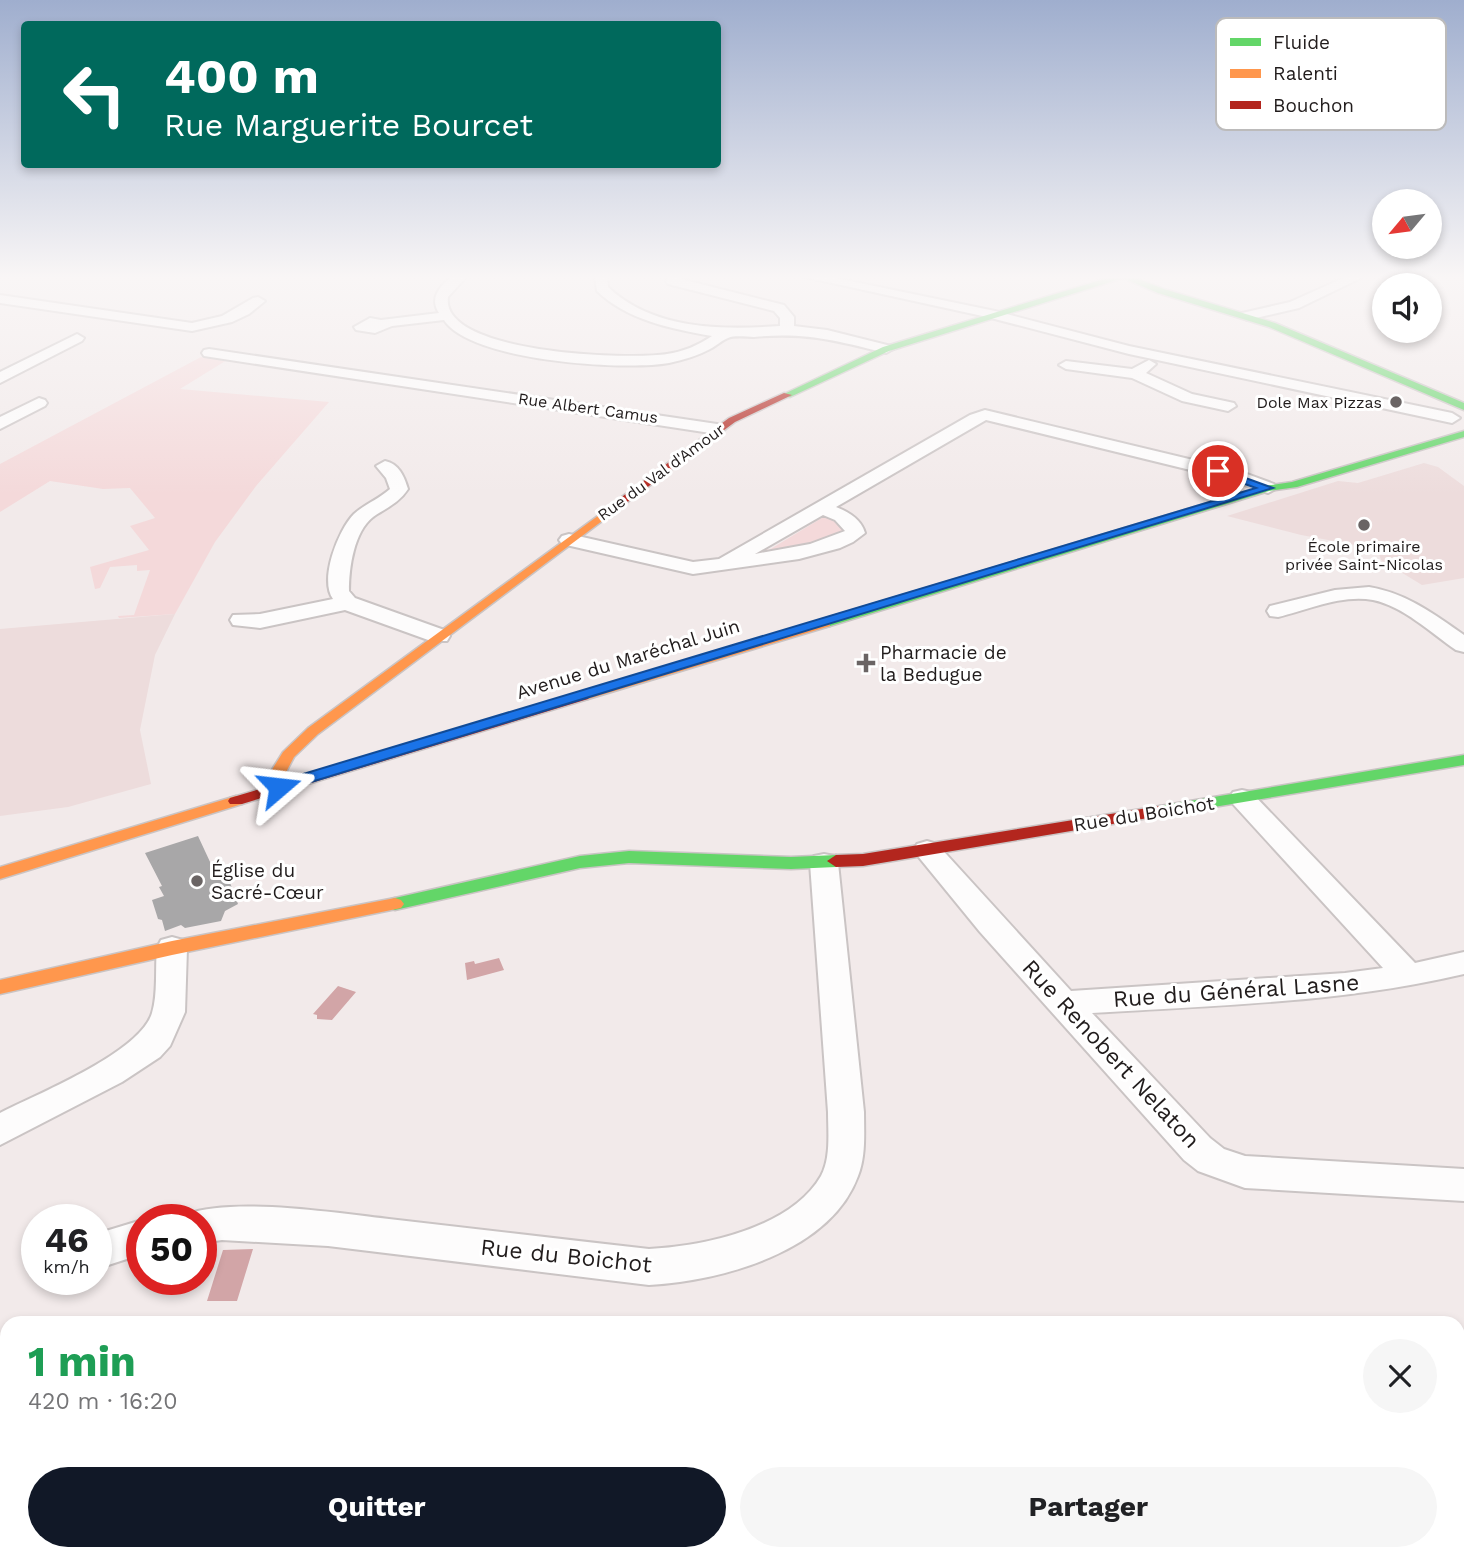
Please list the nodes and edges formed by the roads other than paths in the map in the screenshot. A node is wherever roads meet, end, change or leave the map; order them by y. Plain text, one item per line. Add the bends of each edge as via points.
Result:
1 (56, 349) edge
2 (520, 349) edge
3 (699, 349) edge
4 (886, 349) edge
5 (1126, 349) edge
6 (1327, 349) edge
7 (209, 352) dead end
8 (1159, 357) junction
9 (1066, 365) dead end
10 (1135, 374) junction
11 (0, 378) edge
12 (39, 403) dead end
13 (1228, 406) dead end
14 (1460, 420) edge
15 (0, 424) edge
16 (717, 429) junction
17 (385, 466) dead end
18 (1268, 488) junction
19 (823, 508) junction
20 (569, 540) junction
21 (734, 560) junction
22 (347, 603) junction
23 (1278, 611) dead end
24 (241, 620) dead end
25 (439, 636) junction
26 (1464, 645) edge
27 (1464, 760) edge
28 (279, 787) junction
29 (1242, 798) junction
30 (927, 850) junction
31 (824, 863) junction
32 (0, 873) edge
33 (172, 948) junction
34 (1464, 963) edge
35 (1409, 976) junction
36 (0, 987) edge
37 (1064, 1003) junction
38 (0, 1130) edge
39 (1464, 1185) edge
40 (217, 1224) edge

1 - 11 street
2 - 3 street via 644,361
4 - 16 street, Rue du Val d'Amour
5 - 8 street
6 - 14 street via 1428,393 1452,408
7 - 16 street, Rue Albert Camus
8 - 10 street
8 - 14 street
9 - 10 street
10 - 13 street via 1188,398
12 - 15 street
14 - 18 street, Avenue du Maréchal Juin via 1293,485
16 - 20 street, Rue du Val d'Amour
17 - 22 street via 400,489 354,527 338,583
18 - 19 street via 1233,475 985,415
18 - 28 street, Avenue du Maréchal Juin
19 - 21 street
19 - 21 street via 842,516 855,533 779,556
20 - 21 street via 693,568
20 - 25 street, Rue du Val d'Amour
22 - 24 street via 260,621
22 - 25 street
23 - 26 street via 1355,593 1377,594 1396,601
25 - 28 street, Rue du Val d'Amour via 300,742 276,773
27 - 29 street, Rue du Boichot
28 - 32 street, Avenue du Maréchal Juin
29 - 30 street, Rue du Boichot
29 - 35 street
30 - 31 street, Rue du Boichot
30 - 37 street, Rue Renobert Nelaton
31 - 33 street, Rue du Boichot via 629,858 580,862 375,909
31 - 40 street, Rue du Boichot via 846,1112 845,1153 836,1185 816,1208 786,1229 737,1252 695,1264 649,1267 328,1229
33 - 36 street, Rue du Boichot
33 - 38 street via 169,1012 148,1048
34 - 35 street, Rue du Général Lasne
35 - 37 street, Rue du Général Lasne via 1345,985
37 - 39 street, Rue Renobert Nelaton via 1197,1149 1227,1167 1245,1172

